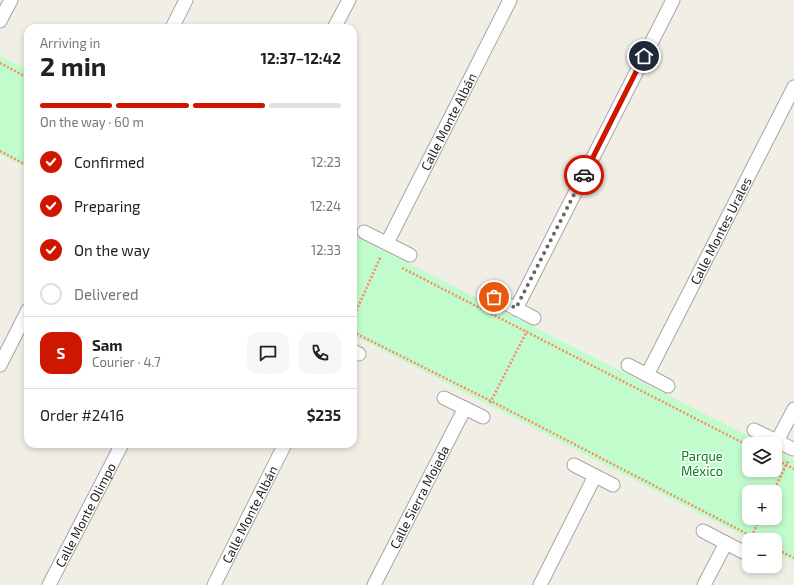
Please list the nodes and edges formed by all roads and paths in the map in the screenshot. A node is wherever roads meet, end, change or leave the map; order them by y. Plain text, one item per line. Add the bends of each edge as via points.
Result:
1 (11, 0) edge
2 (186, 0) edge
3 (349, 0) edge
4 (510, 0) edge
5 (673, 0) edge
6 (0, 21) edge
7 (174, 24) edge
8 (336, 24) edge
9 (0, 63) edge
10 (24, 76) edge
11 (794, 87) edge
12 (0, 151) edge
13 (24, 164) edge
14 (364, 232) dead end
15 (387, 243) junction
16 (410, 255) dead end
17 (401, 268) dead end
18 (494, 297) dead end
19 (516, 308) junction
20 (357, 309) edge
21 (24, 318) edge
22 (534, 318) joint
23 (526, 332) junction
24 (357, 334) edge
25 (0, 365) edge
26 (628, 365) dead end
27 (647, 375) junction
28 (668, 386) dead end
29 (444, 398) dead end
30 (491, 402) junction
31 (465, 408) junction
32 (794, 409) edge
33 (483, 417) joint
34 (754, 430) dead end
35 (769, 437) edge
36 (780, 437) edge
37 (742, 442) edge
38 (782, 443) edge
39 (120, 448) edge
40 (283, 448) edge
41 (793, 449) edge
42 (782, 463) edge
43 (574, 465) dead end
44 (786, 465) junction
45 (794, 469) edge
46 (596, 476) junction
47 (613, 485) dead end
48 (776, 485) edge
49 (704, 531) dead end
50 (746, 533) edge
51 (726, 543) junction
52 (742, 551) edge
53 (782, 552) edge
54 (794, 558) edge
55 (50, 585) edge
56 (214, 585) edge
57 (374, 585) edge
58 (540, 585) edge
59 (704, 585) edge

1 - 6 street
2 - 7 street
3 - 8 street
4 - 15 street, Calle Monte Albán
5 - 19 street
9 - 10 path
11 - 27 street, Calle Montes Urales
12 - 13 path
14 - 15 street
15 - 16 street
15 - 20 path
17 - 23 path
18 - 19 street
19 - 22 street
21 - 25 street
22 - 23 path
23 - 30 path
23 - 37 path
24 - 30 path
26 - 27 street
27 - 28 street
29 - 31 street
30 - 33 path
30 - 50 path
31 - 33 street
31 - 57 street, Calle Sierra Mojada
32 - 36 street
34 - 35 street
38 - 41 street
39 - 55 street, Calle Monte Olimpo
40 - 56 street, Calle Monte Albán
41 - 44 path
42 - 44 path
43 - 46 street
44 - 45 path
44 - 48 path
46 - 47 street
46 - 58 street
49 - 51 street
51 - 52 street
51 - 59 street
53 - 54 path

